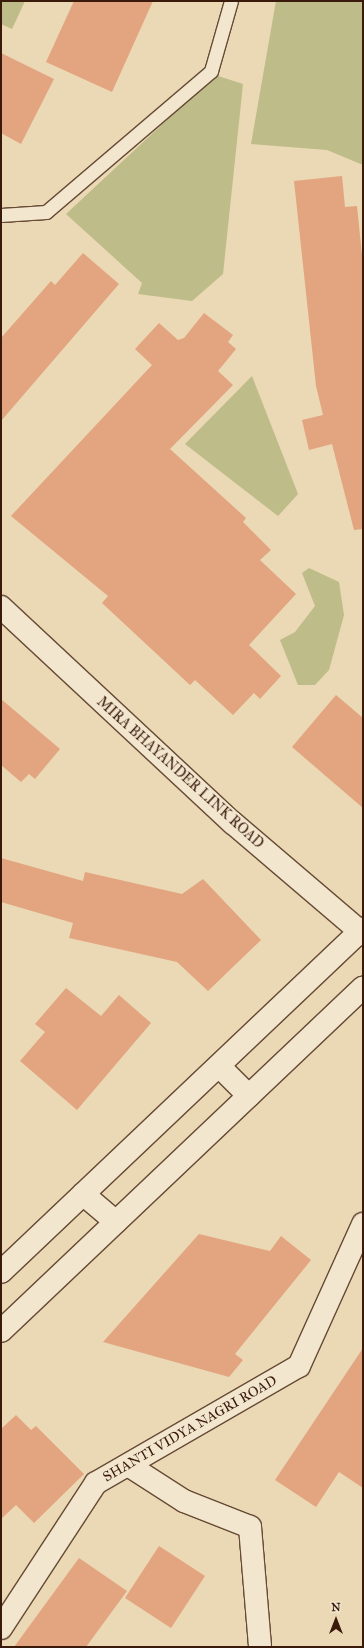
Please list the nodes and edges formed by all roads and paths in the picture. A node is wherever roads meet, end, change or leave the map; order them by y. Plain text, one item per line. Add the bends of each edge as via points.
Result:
1 (231, 1) edge
2 (1, 215) edge
3 (1, 607) edge
4 (362, 932) edge
5 (363, 988) edge
6 (219, 1066) junction
7 (250, 1096) junction
8 (83, 1194) junction
9 (116, 1222) junction
10 (363, 1224) edge
11 (1, 1272) edge
12 (1, 1331) edge
13 (128, 1465) junction
14 (1, 1628) edge
15 (260, 1647) edge

1 - 2 lane via 211,71 46,212
3 - 4 street, MIRA BHAYANDER LINK ROAD via 233,823
4 - 6 street
5 - 7 street
6 - 7 street
6 - 8 street
7 - 9 street
8 - 9 street
8 - 11 street
9 - 12 street
10 - 13 street, SHANTI VIDYA NAGRI ROAD via 299,1366
13 - 14 street, SHANTI VIDYA NAGRI ROAD via 96,1483
13 - 15 street via 184,1501 250,1527

